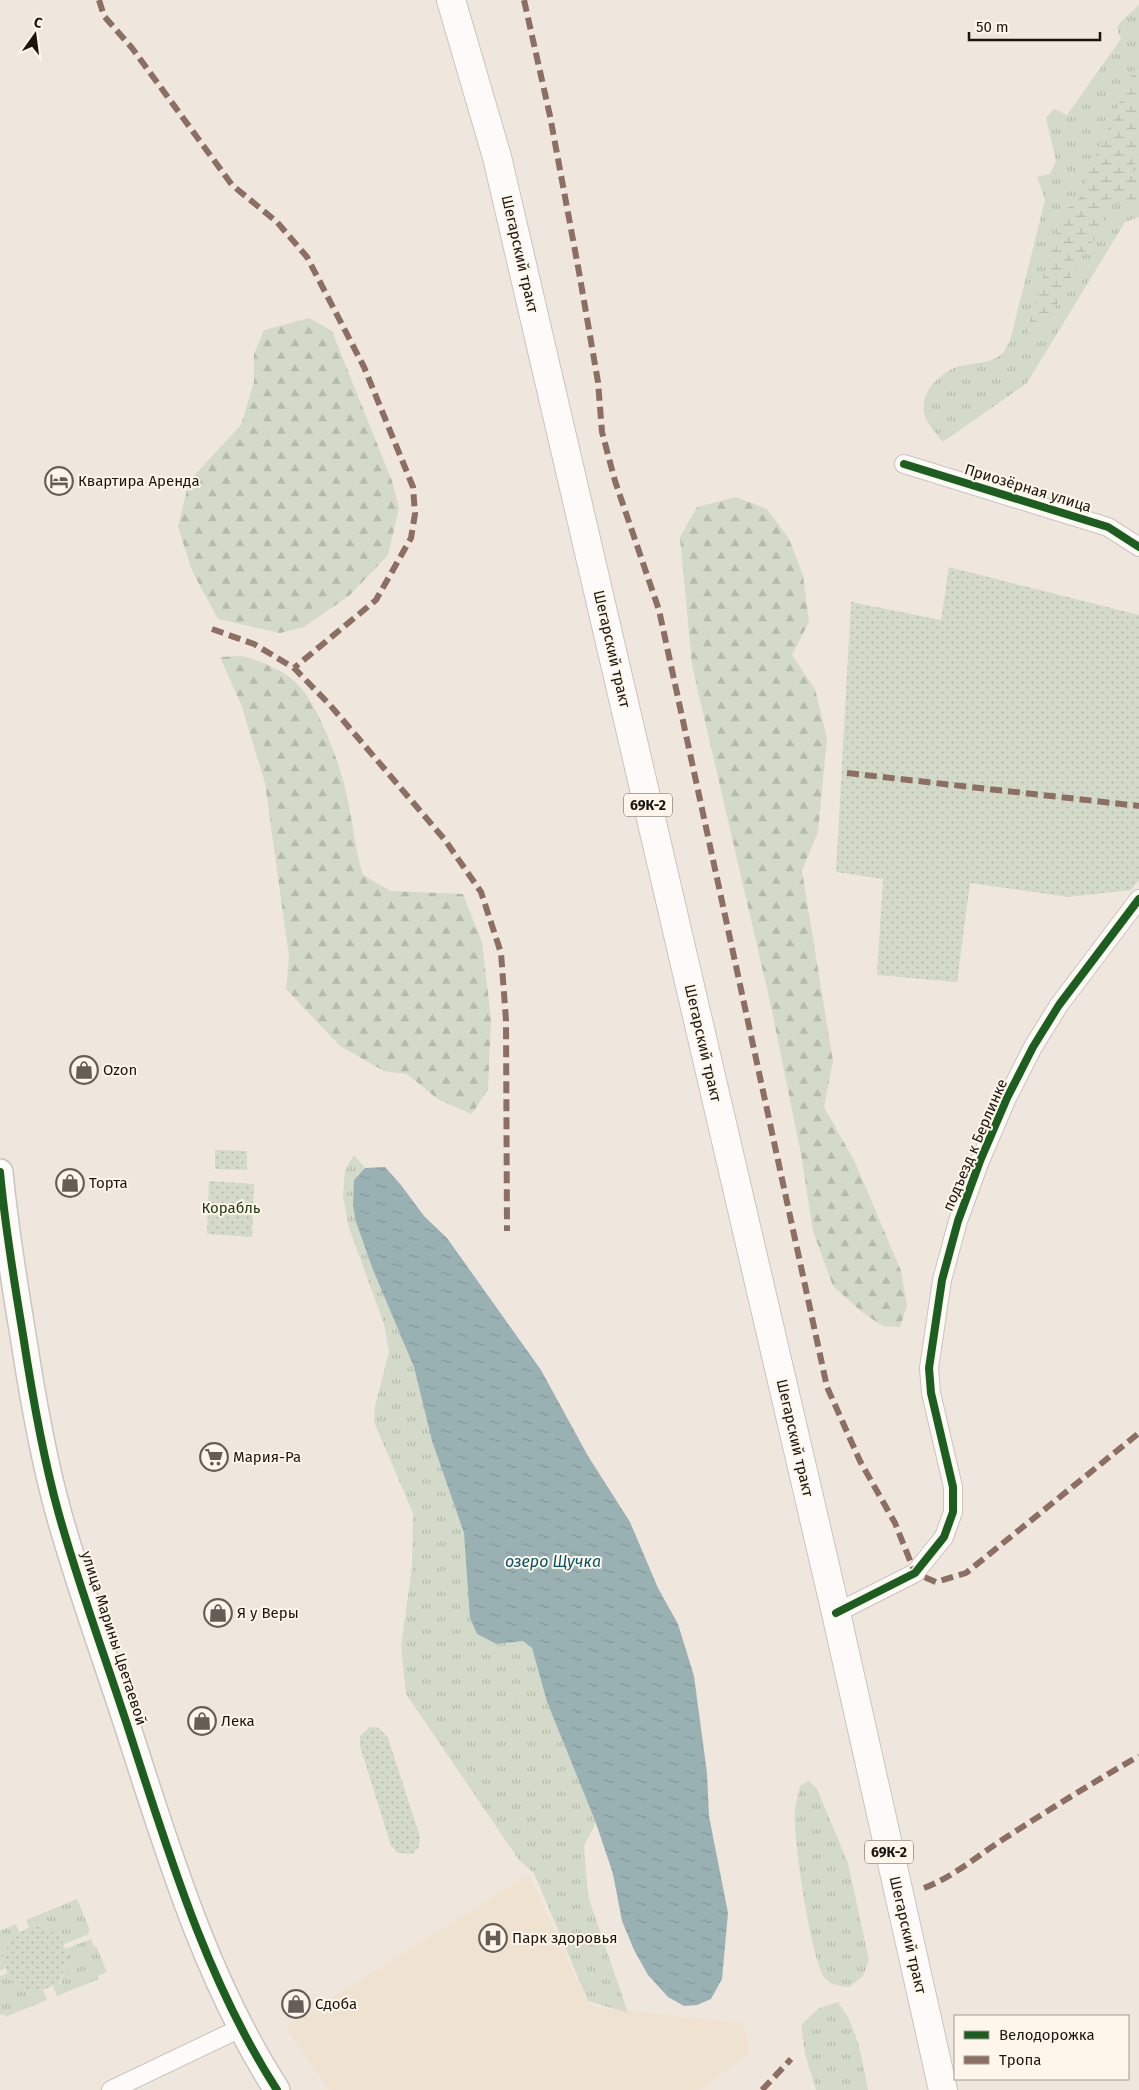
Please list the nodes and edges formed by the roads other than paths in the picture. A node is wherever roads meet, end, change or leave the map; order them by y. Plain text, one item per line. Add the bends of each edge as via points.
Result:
1 (451, 0) edge
2 (904, 464) dead end
3 (1139, 547) edge
4 (1139, 899) edge
5 (0, 1172) edge
6 (836, 1613) junction
7 (241, 2028) junction
8 (111, 2090) edge
9 (278, 2090) edge
10 (942, 2090) edge

1 - 6 main road, Шегарский тракт / 69К-2 via 502,176
2 - 3 street, Приозёрная улица via 1108,527
4 - 6 street, подъезд к Берлинке via 1059,1005 1033,1047 1007,1098 958,1221 942,1280 929,1368 931,1393 953,1488 952,1512 944,1537 915,1574
5 - 7 street, улица Марины Цветаевой via 31,1384 58,1513 180,1883 213,1968
6 - 10 main road, Шегарский тракт / 69К-2
7 - 8 street
7 - 9 street, улица Марины Цветаевой

